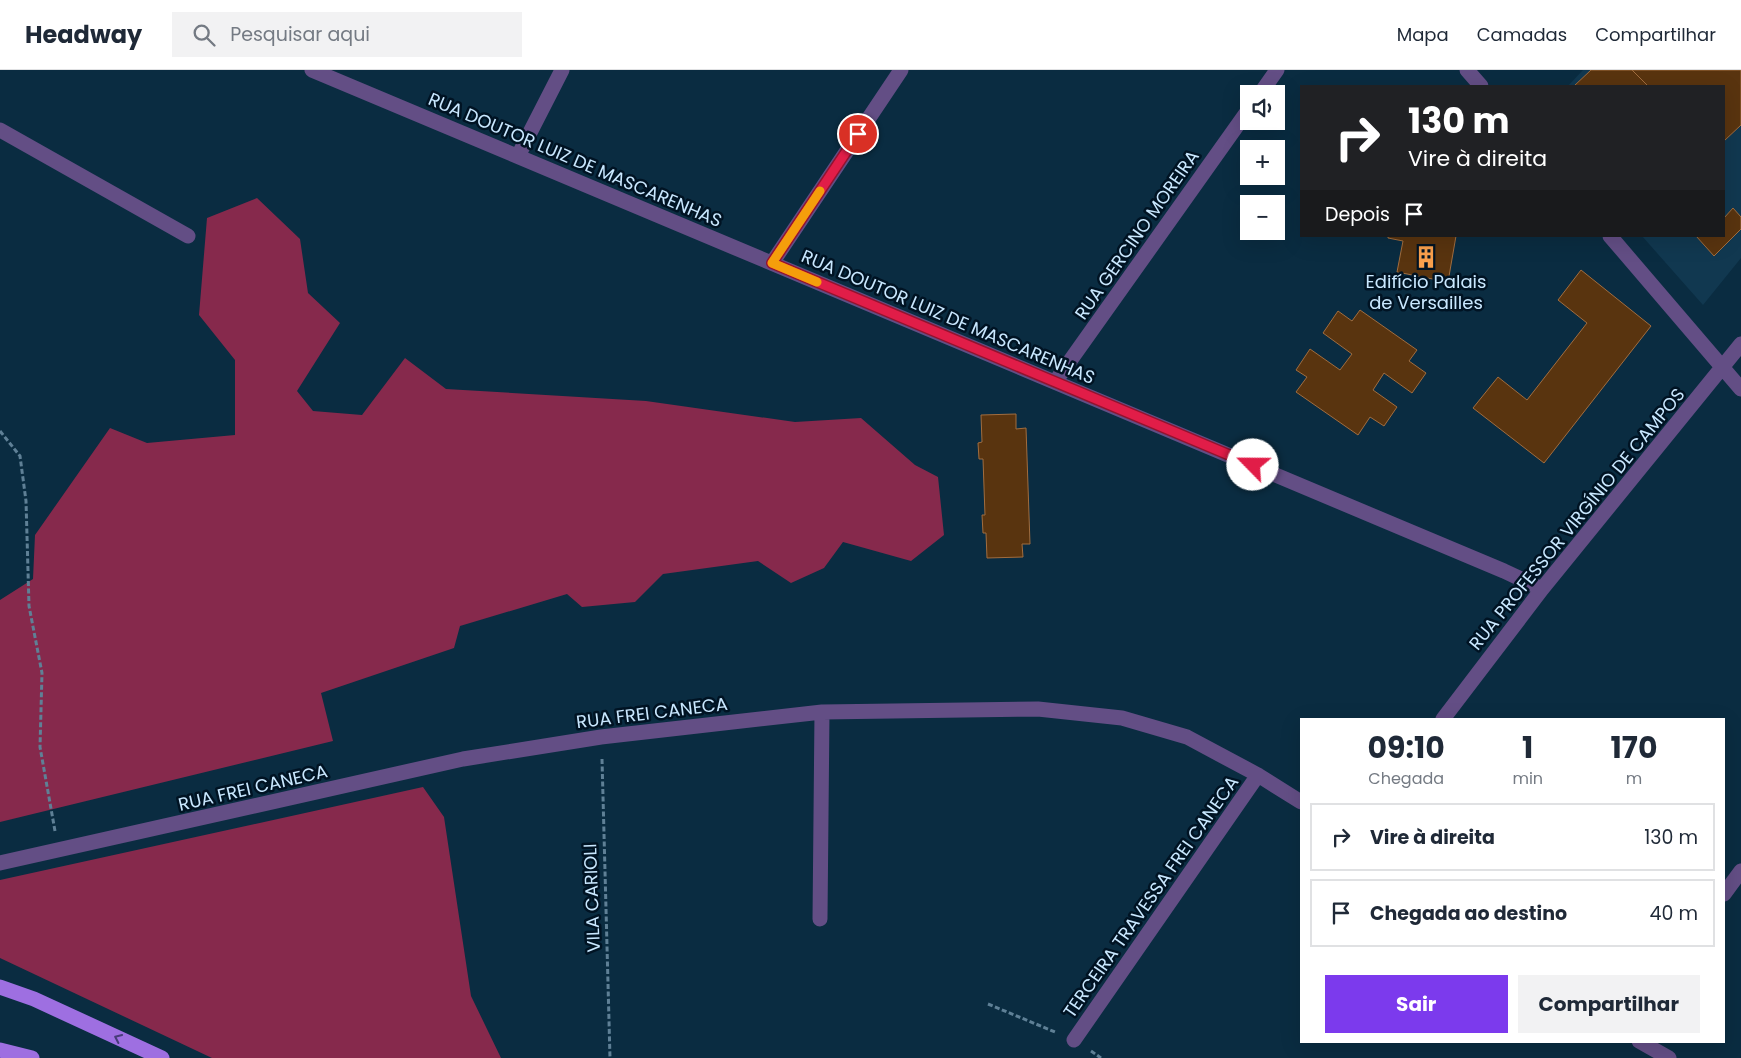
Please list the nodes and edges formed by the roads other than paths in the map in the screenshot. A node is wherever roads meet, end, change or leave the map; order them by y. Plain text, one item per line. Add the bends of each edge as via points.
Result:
1 (312, 70) edge
2 (562, 70) edge
3 (901, 70) edge
4 (1277, 70) edge
5 (1467, 70) edge
6 (1266, 85) edge
7 (1480, 85) edge
8 (1240, 122) edge
9 (0, 130) edge
10 (518, 156) junction
11 (188, 236) dead end
12 (1611, 237) edge
13 (772, 263) junction
14 (1741, 344) edge
15 (1723, 368) junction
16 (1055, 382) junction
17 (1741, 389) edge
18 (1542, 589) junction
19 (822, 712) junction
20 (1444, 718) edge
21 (1258, 775) junction
22 (1300, 801) edge
23 (0, 863) edge
24 (1741, 871) edge
25 (1725, 893) edge
26 (820, 919) dead end
27 (0, 987) edge
28 (1074, 1040) road end
29 (1642, 1043) edge
30 (0, 1050) edge
31 (32, 1058) edge
32 (162, 1058) edge
33 (1668, 1058) edge

1 - 10 street, RUA DOUTOR LUIZ DE MASCARENHAS
2 - 10 street
3 - 13 street
4 - 6 street
5 - 7 street
8 - 16 street, RUA GERCINO MOREIRA
9 - 11 street
10 - 13 street, RUA DOUTOR LUIZ DE MASCARENHAS
12 - 15 street
13 - 16 street, RUA DOUTOR LUIZ DE MASCARENHAS
14 - 15 street, RUA PROFESSOR VIRGÍNIO DE CAMPOS
15 - 17 street
15 - 18 street, RUA PROFESSOR VIRGÍNIO DE CAMPOS
16 - 18 street, RUA DOUTOR LUIZ DE MASCARENHAS
18 - 20 street, RUA PROFESSOR VIRGÍNIO DE CAMPOS
19 - 21 street, RUA FREI CANECA via 1038,709 1122,718 1187,737
19 - 23 street, RUA FREI CANECA via 601,737 463,759
19 - 26 street
21 - 22 street, RUA FREI CANECA
21 - 28 street, TERCEIRA TRAVESSA FREI CANECA
24 - 25 street
32 -> 27 main road via 34,999
29 - 33 street
30 - 31 main road

